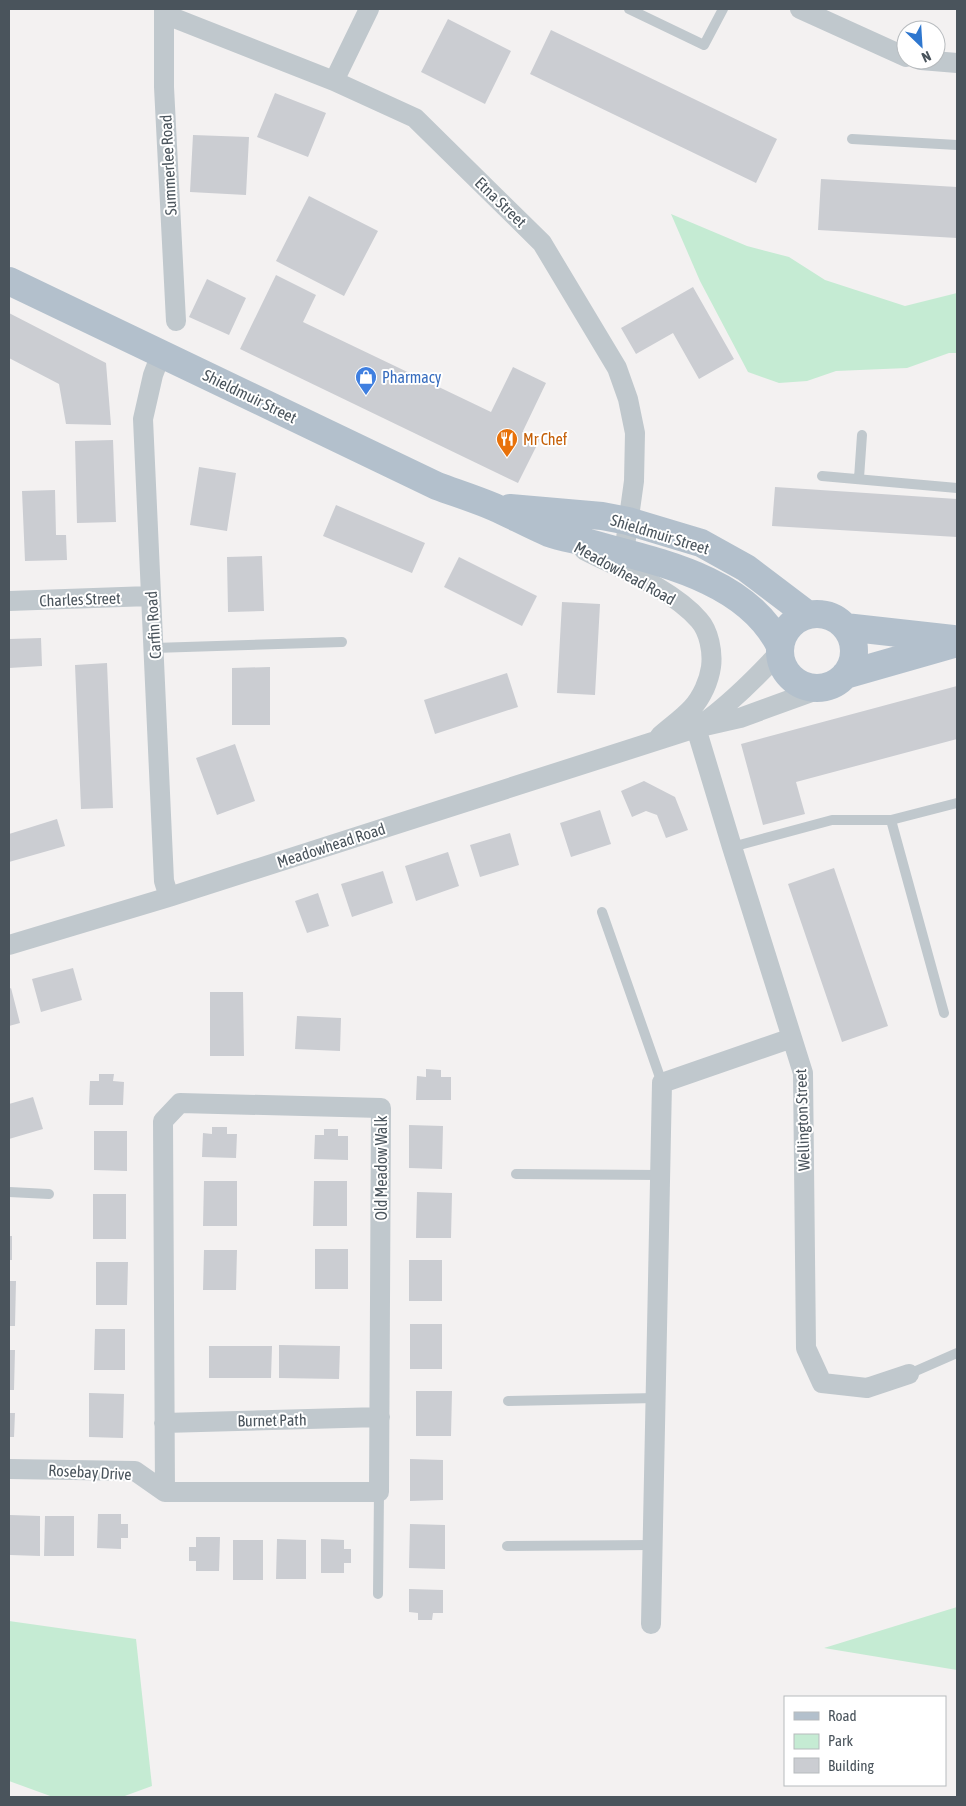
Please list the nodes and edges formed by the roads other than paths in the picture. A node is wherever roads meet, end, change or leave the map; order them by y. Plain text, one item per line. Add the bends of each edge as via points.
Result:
1 (369, 9) edge
2 (629, 9) edge
3 (723, 9) edge
4 (800, 9) edge
5 (164, 11) edge
6 (896, 52) edge
7 (334, 81) junction
8 (852, 139) dead end
9 (957, 145) edge
10 (9, 281) edge
11 (176, 321) dead end
12 (161, 354) junction
13 (862, 435) dead end
14 (822, 476) dead end
15 (859, 478) junction
16 (957, 488) edge
17 (493, 506) junction
18 (628, 521) junction
19 (549, 533) junction
20 (624, 553) junction
21 (150, 596) junction
22 (9, 601) edge
23 (808, 614) junction
24 (845, 627) junction
25 (957, 641) edge
26 (342, 642) dead end
27 (154, 648) junction
28 (780, 650) junction
29 (835, 681) junction
30 (696, 728) junction
31 (653, 742) junction
32 (957, 803) edge
33 (891, 820) junction
34 (732, 847) junction
35 (169, 897) junction
36 (602, 912) dead end
37 (9, 945) edge
38 (944, 1013) dead end
39 (792, 1038) junction
40 (662, 1083) junction
41 (516, 1174) dead end
42 (660, 1175) junction
43 (9, 1192) edge
44 (49, 1194) dead end
45 (957, 1353) edge
46 (909, 1374) joint
47 (656, 1398) junction
48 (508, 1401) dead end
49 (380, 1418) junction
50 (164, 1423) junction
51 (9, 1469) edge
52 (165, 1492) junction
53 (380, 1492) junction
54 (507, 1546) dead end
55 (653, 1546) junction
56 (378, 1594) dead end
57 (651, 1624) dead end

1 - 7 street
2 - 3 lane via 704,46
4 - 6 street
5 - 7 street, Etna Street
5 - 11 street, Summerlee Road via 164,86
7 - 18 street, Etna Street via 415,118 542,243 617,368 628,399 634,433 634,481
8 - 9 lane
10 - 12 main road, Shieldmuir Street
12 - 17 main road, Shieldmuir Street via 437,486
12 - 21 street, Carfin Road via 144,419
13 - 15 lane
14 - 15 lane
15 - 16 lane
17 - 18 main road, Shieldmuir Street
17 - 19 main road, Shieldmuir Street
18 - 20 street, Etna Street
18 - 23 main road, Shieldmuir Street via 709,547 746,568
19 - 20 main road, Shieldmuir Street
19 - 31 street, Meadowhead Road via 648,583 672,597 700,620 709,640 710,674 692,708
20 - 28 main road, Shieldmuir Street via 696,575 725,590 760,618 776,637
21 - 22 street, Charles Street
21 - 27 street, Carfin Road
23 - 24 main road via 831,616
23 - 28 main road via 786,628
24 - 25 main road
24 - 29 main road via 853,642 854,654 851,665
25 - 29 main road
26 - 27 lane
27 - 35 street, Carfin Road via 164,881
28 - 29 main road via 782,666 800,684 812,688
28 - 30 street, Meadowhead Road via 721,710
29 - 30 street, Meadowhead Road via 740,718
30 - 31 street, Meadowhead Road
30 - 34 street, Wellington Street
31 - 35 street, Meadowhead Road
32 - 33 lane
33 - 34 lane via 832,820
33 - 38 lane
34 - 39 street, Wellington Street
35 - 37 street, Meadowhead Road
36 - 40 lane
39 - 40 street
39 - 46 street, Wellington Street via 803,1073 806,1348 822,1383 867,1388
40 - 42 street
41 - 42 lane
42 - 47 street
43 - 44 lane
45 - 46 lane, Wellington Street
47 - 48 lane
47 - 55 street
49 - 50 street, Burnet Path
49 - 50 street, Old Meadow Walk via 381,1108 180,1103 163,1121
49 - 53 street, Old Meadow Walk
50 - 52 street, Old Meadow Walk
51 - 52 street, Rosebay Drive via 134,1471
52 - 53 street
53 - 56 lane
54 - 55 lane
55 - 57 street

